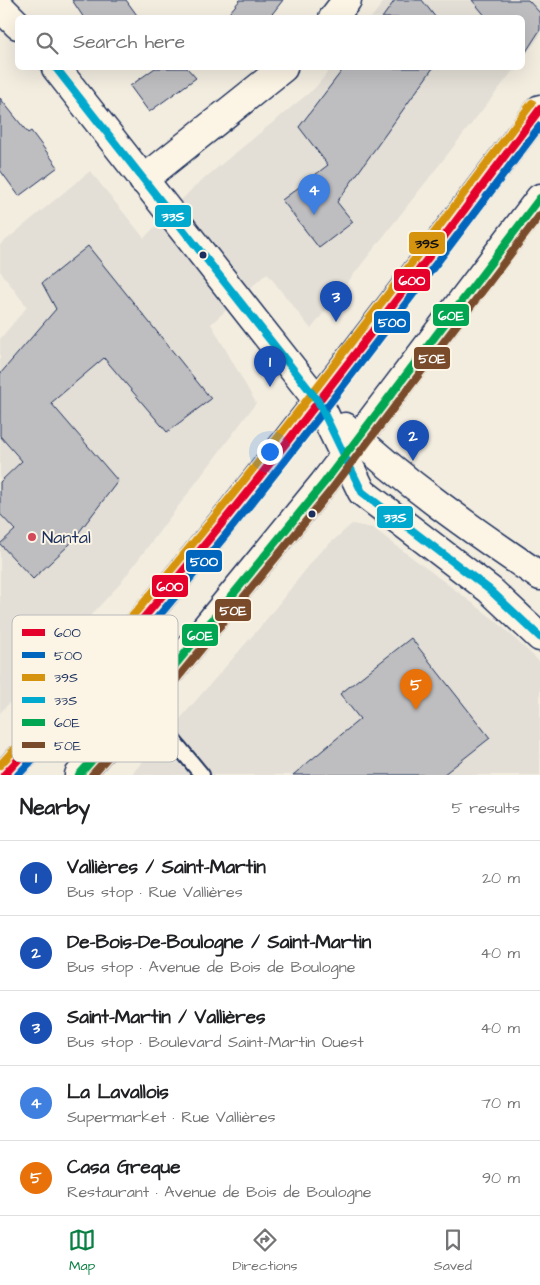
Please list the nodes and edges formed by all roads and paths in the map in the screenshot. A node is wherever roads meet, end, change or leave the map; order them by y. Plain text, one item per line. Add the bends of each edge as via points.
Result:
1 (347, 0) edge
2 (0, 7) edge
3 (335, 15) edge
4 (15, 22) edge
5 (58, 70) edge
6 (281, 70) edge
7 (540, 109) edge
8 (144, 180) junction
9 (540, 198) edge
10 (318, 401) junction
11 (351, 447) junction
12 (540, 576) edge
13 (147, 615) edge
14 (540, 637) edge
15 (178, 661) edge
16 (178, 746) edge
17 (16, 762) edge
18 (90, 762) edge
19 (4, 775) edge
20 (79, 775) edge
21 (202, 775) edge

1 - 3 main road
2 - 4 main road
5 - 8 main road
6 - 8 main road
7 - 10 main road
8 - 10 main road
9 - 11 main road
10 - 11 main road
10 - 13 main road
11 - 12 main road via 393,470
11 - 14 main road via 362,492 490,590
11 - 15 main road
16 - 21 lane
17 - 19 main road
18 - 20 main road

